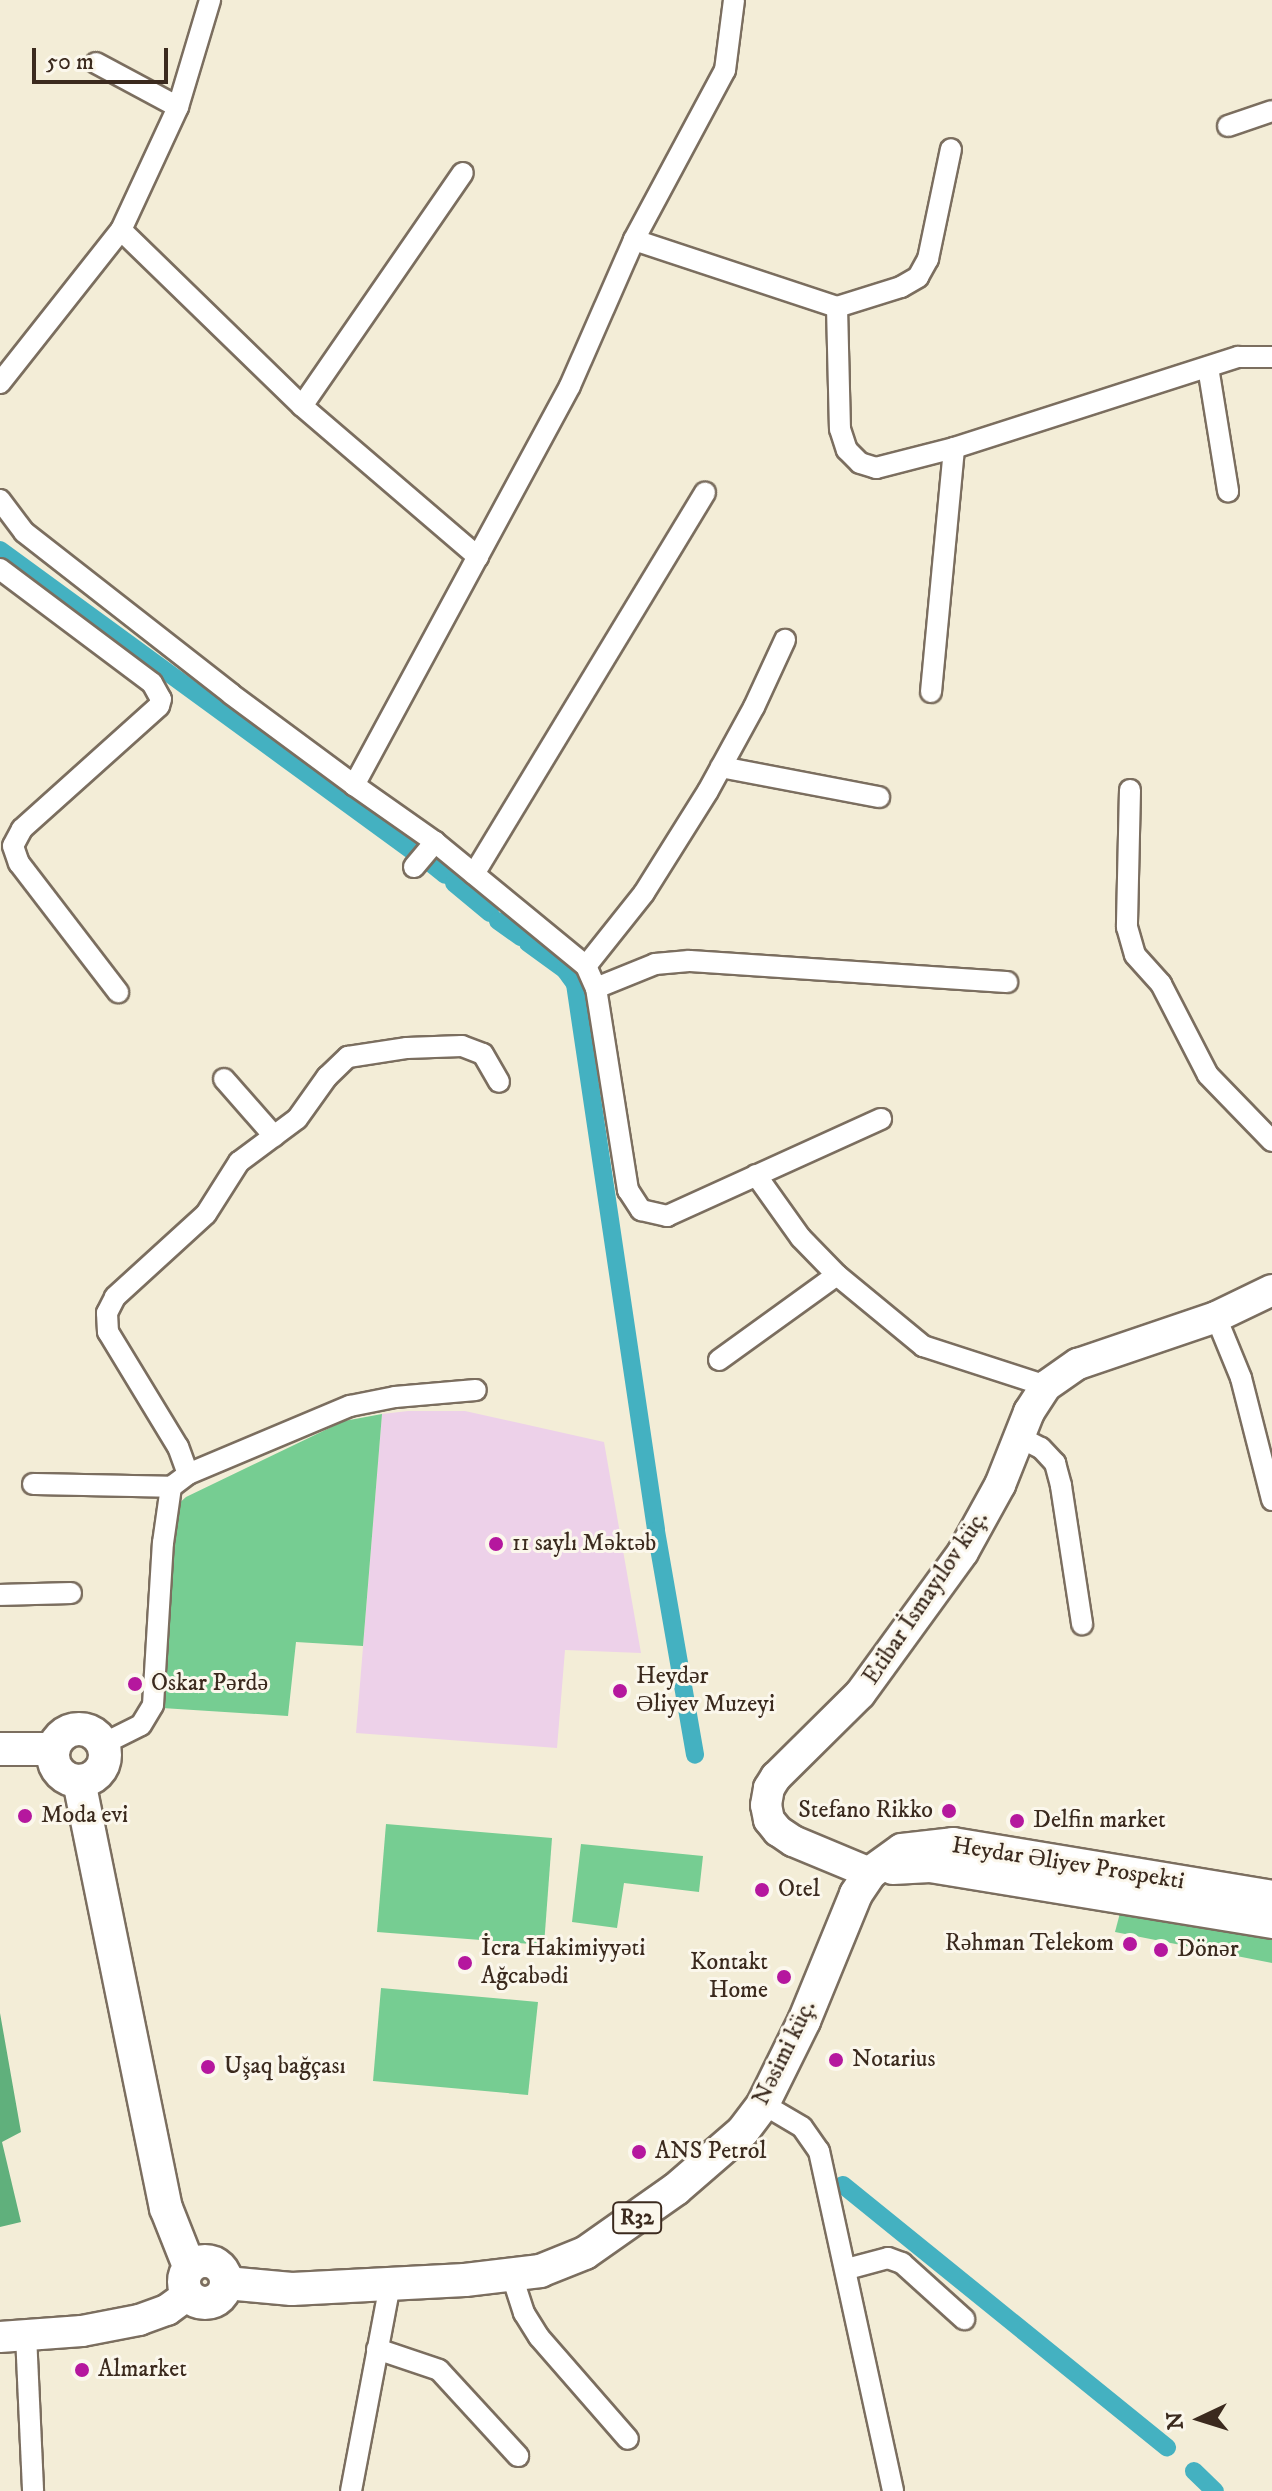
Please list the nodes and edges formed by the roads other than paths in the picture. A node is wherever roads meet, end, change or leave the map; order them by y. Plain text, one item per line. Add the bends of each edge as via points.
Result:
1 (210, 0) edge
2 (734, 0) edge
3 (96, 63) dead end
4 (178, 107) junction
5 (1272, 111) edge
6 (1228, 126) dead end
7 (951, 149) dead end
8 (463, 173) dead end
9 (121, 230) junction
10 (634, 240) junction
11 (837, 307) junction
12 (1272, 357) edge
13 (1208, 367) junction
14 (0, 383) edge
15 (302, 406) junction
16 (954, 448) junction
17 (1228, 491) dead end
18 (705, 492) dead end
19 (0, 500) edge
20 (478, 557) junction
21 (0, 569) edge
22 (785, 640) dead end
23 (931, 692) dead end
24 (721, 767) junction
25 (354, 785) junction
26 (1130, 790) dead end
27 (879, 797) dead end
28 (435, 842) junction
29 (414, 867) dead end
30 (474, 874) junction
31 (586, 966) junction
32 (1007, 982) dead end
33 (596, 988) junction
34 (118, 992) dead end
35 (224, 1079) dead end
36 (499, 1082) dead end
37 (881, 1119) dead end
38 (274, 1136) junction
39 (1272, 1141) edge
40 (756, 1175) junction
41 (837, 1275) junction
42 (1272, 1290) edge
43 (1216, 1317) junction
44 (719, 1360) dead end
45 (1046, 1386) junction
46 (476, 1390) dead end
47 (1021, 1438) junction
48 (188, 1474) junction
49 (33, 1484) dead end
50 (171, 1487) junction
51 (1272, 1500) edge
52 (71, 1593) dead end
53 (0, 1595) edge
54 (1082, 1624) dead end
55 (103, 1744) junction
56 (0, 1749) edge
57 (53, 1749) junction
58 (79, 1781) junction
59 (870, 1873) junction
60 (1272, 1897) edge
61 (1272, 1922) edge
62 (763, 2104) junction
63 (847, 2269) junction
64 (512, 2276) junction
65 (188, 2281) junction
66 (390, 2285) junction
67 (964, 2319) dead end
68 (13, 2336) edge
69 (377, 2349) junction
70 (628, 2439) dead end
71 (518, 2456) dead end
72 (33, 2491) edge
73 (351, 2491) edge
74 (893, 2491) edge

1 - 4 street
2 - 10 street via 725,70
3 - 4 street
4 - 9 street
5 - 6 street
7 - 11 street via 928,259 918,277
8 - 15 street
9 - 14 street
9 - 15 street
10 - 11 street
10 - 20 street via 570,386
11 - 16 street via 840,429 847,450 860,463 876,468
12 - 13 street via 1238,357
13 - 16 street
13 - 17 street
15 - 20 street
16 - 23 street
18 - 30 street
19 - 25 street via 24,532
20 - 25 street
21 - 34 street via 152,683 161,699 22,829 13,846 19,863
22 - 24 street
24 - 27 street
24 - 31 street via 644,893
25 - 28 street
26 - 39 street via 1127,927 1135,955 1161,984 1208,1075
28 - 29 street
28 - 30 street
30 - 31 street
31 - 33 street
32 - 33 street via 689,961 655,964
33 - 40 street via 628,1190 641,1210 667,1216
35 - 38 street
36 - 38 street via 483,1054 462,1046 348,1057 297,1119
37 - 40 street
38 - 48 street via 239,1162 206,1214 115,1297 107,1313 108,1332 178,1447
40 - 41 street via 801,1238
41 - 44 street
41 - 45 street via 923,1346
42 - 43 street, Etibar İsmayılov küç.
43 - 45 street, Etibar İsmayılov küç. via 1078,1364
43 - 51 street via 1241,1378
45 - 47 street, Etibar İsmayılov küç. via 1029,1412
46 - 48 street via 350,1406
47 - 54 street via 1055,1463
47 - 59 street, Etibar İsmayılov küç. via 963,1552 860,1694 769,1788 769,1820 778,1831
48 - 50 street
49 - 50 street
50 - 55 street via 153,1705 141,1725
52 - 53 street
55 - 57 main road via 81,1728 63,1734
55 - 58 main road via 98,1773
56 - 57 main road
57 - 58 main road via 56,1768
58 - 65 main road via 166,2208
59 - 60 main road, Heydar Əliyev Prospekti / R32 via 902,1850 953,1844
59 - 61 main road via 930,1866
59 - 62 main road, Nəsimi küç. / R32
62 - 63 street via 802,2127 819,2151
62 - 64 main road, Nəsimi küç. / R32 via 721,2152 637,2219 563,2263
63 - 67 street via 876,2260 902,2263
63 - 74 street
64 - 66 main road, Nəsimi küç. / R32
64 - 70 street via 524,2313 539,2337
65 - 66 main road, Nəsimi küç. / R32 via 206,2304 224,2293 226,2283 292,2289
65 - 68 street via 167,2310 139,2320
66 - 69 street
68 - 72 street
69 - 71 street via 439,2370
69 - 73 street

